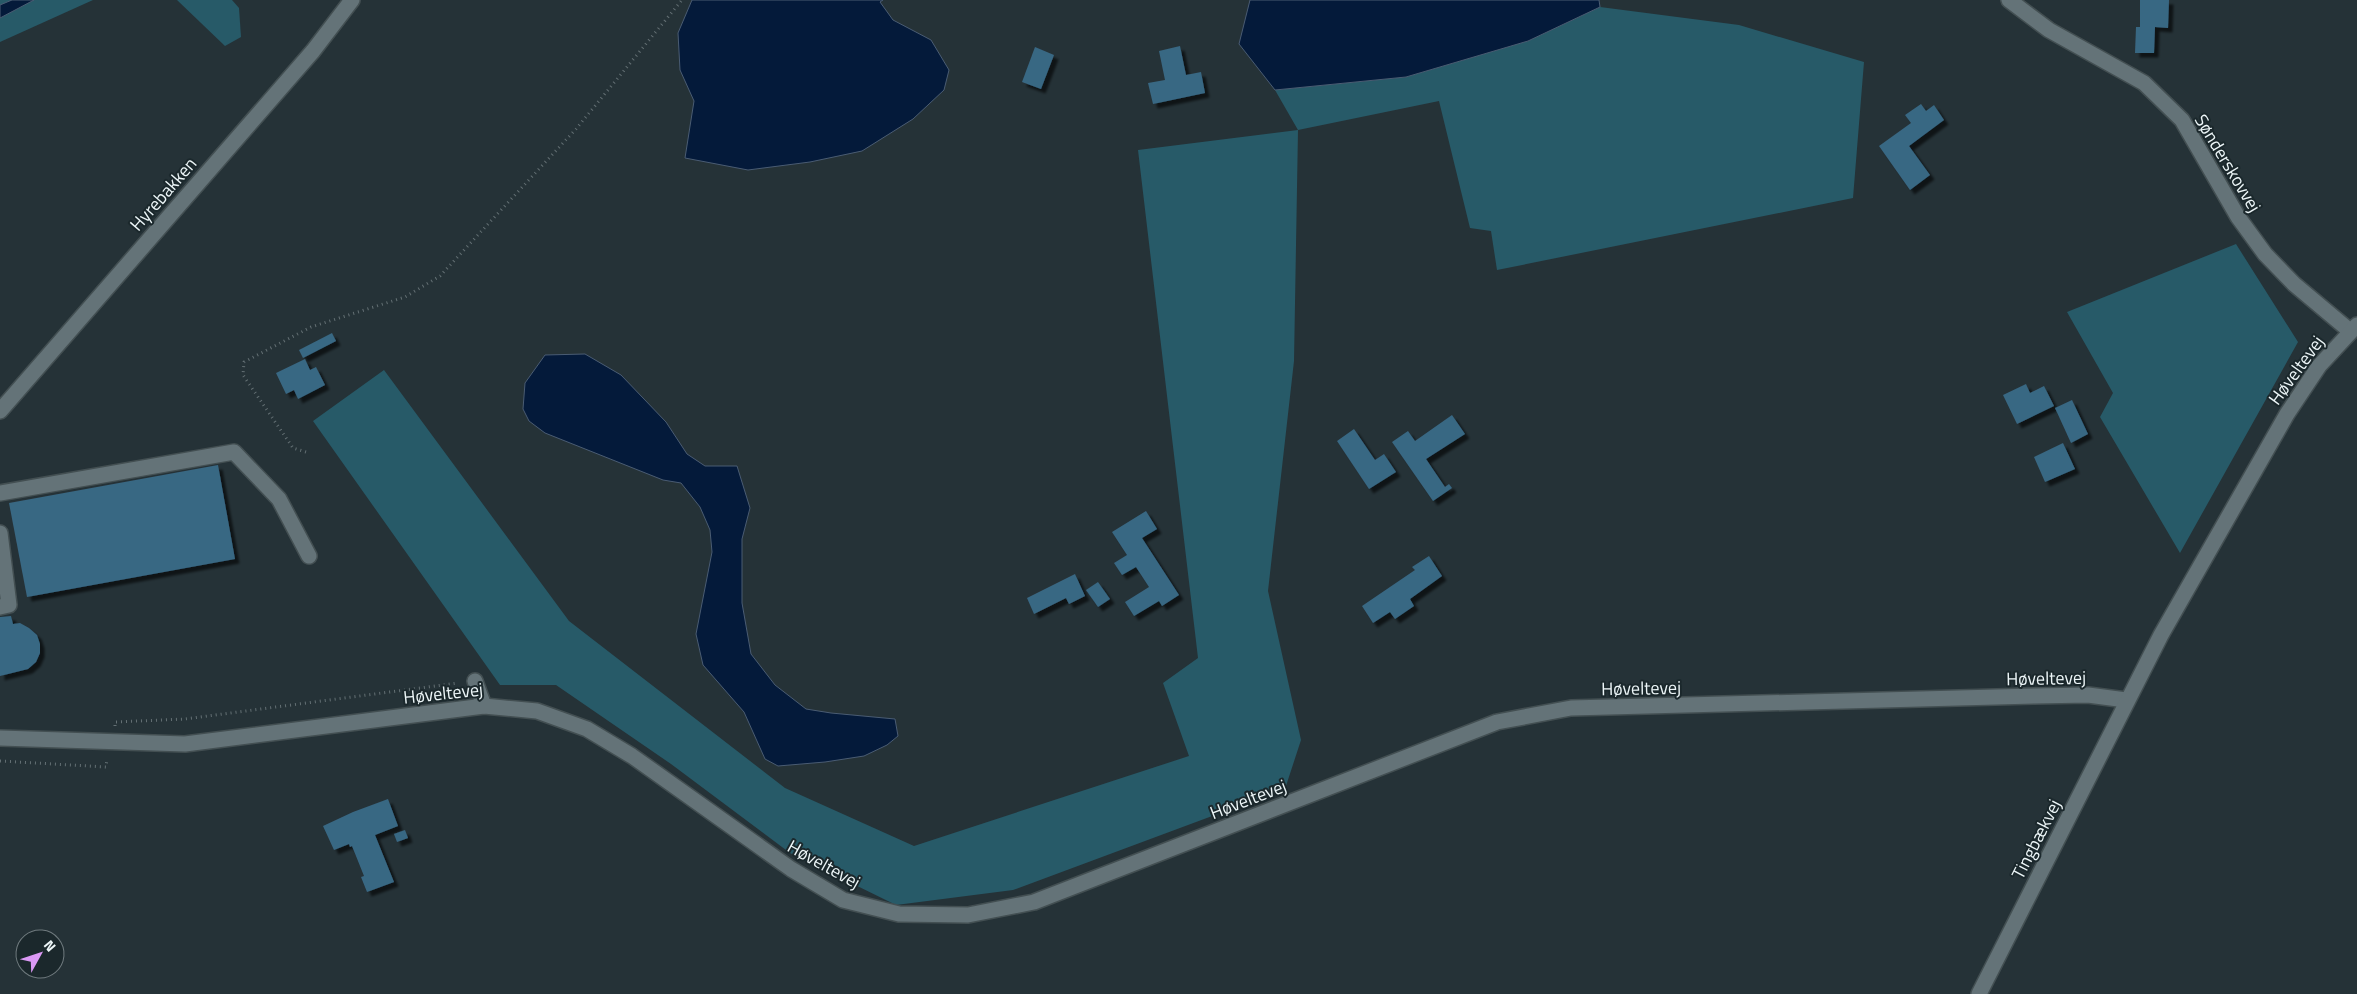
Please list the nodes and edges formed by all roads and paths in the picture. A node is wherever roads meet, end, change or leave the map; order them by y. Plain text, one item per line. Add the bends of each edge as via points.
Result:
1 (352, 0) edge
2 (682, 0) edge
3 (2009, 0) edge
4 (2353, 328) edge
5 (0, 410) edge
6 (306, 452) dead end
7 (0, 493) edge
8 (0, 533) edge
9 (309, 556) dead end
10 (0, 607) edge
11 (475, 681) dead end
12 (2126, 700) junction
13 (484, 706) junction
14 (0, 738) edge
15 (1980, 994) edge

1 - 5 street, Hyrebakken via 313,51
2 - 6 path via 576,129 440,276 405,297 311,327 244,362 243,375 293,448
3 - 4 street, Sønderskovvej via 2049,30 2144,83 2182,120 2238,217 2265,254 2294,284
4 - 12 street, Høveltevej via 2319,366 2287,414
7 - 9 street via 234,452 279,499
8 - 10 street via 9,605
11 - 13 street
12 - 13 street, Høveltevej via 2088,695 2034,696 1571,708 1535,714 1497,722 1034,902 968,916 899,914 844,900 791,869 679,788 587,729 537,711
12 - 15 street, Tingbækvej
13 - 14 street, Høveltevej via 185,744

